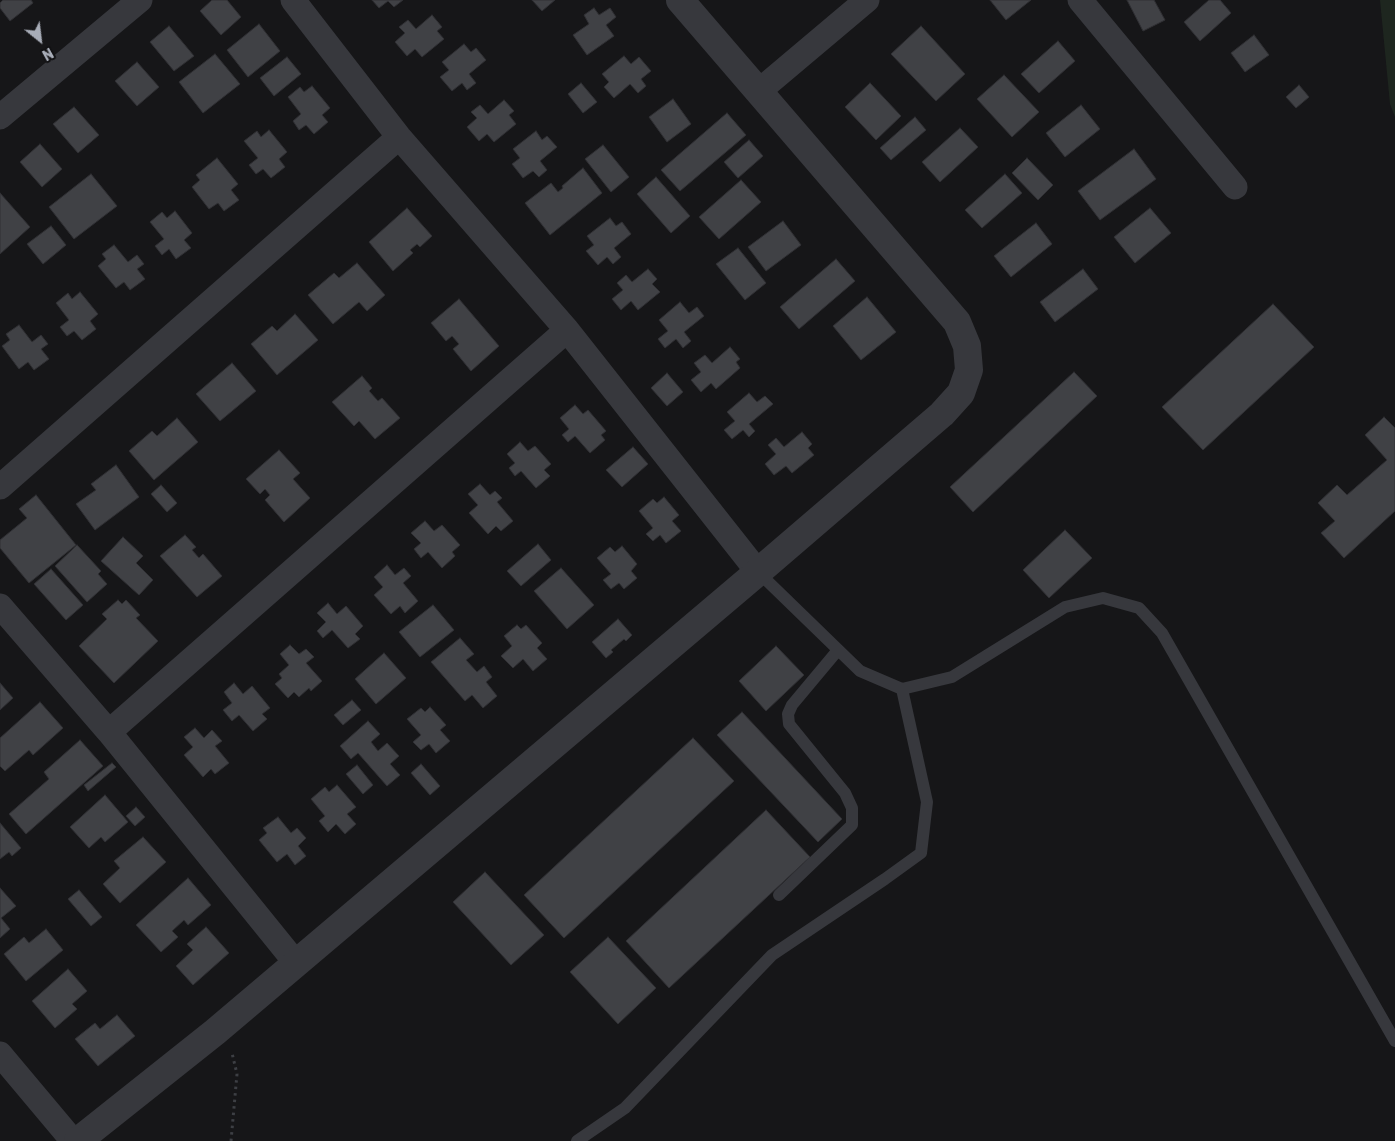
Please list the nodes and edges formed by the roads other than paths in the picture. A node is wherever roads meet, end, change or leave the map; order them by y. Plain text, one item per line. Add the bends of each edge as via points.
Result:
1 (140, 0) edge
2 (293, 0) edge
3 (680, 0) edge
4 (867, 0) edge
5 (1080, 0) edge
6 (759, 91) junction
7 (0, 117) edge
8 (399, 137) junction
9 (1235, 187) dead end
10 (567, 330) junction
11 (0, 487) edge
12 (758, 572) junction
13 (0, 606) edge
14 (838, 650) junction
15 (902, 689) junction
16 (109, 732) junction
17 (779, 895) dead end
18 (296, 964) junction
19 (1395, 1041) edge
20 (0, 1054) edge
21 (73, 1141) edge
22 (78, 1141) edge
23 (577, 1141) edge

1 - 7 street
2 - 8 street
3 - 6 street
4 - 6 street
5 - 9 street
6 - 12 street via 956,322 967,346 969,370 961,393 942,414
8 - 10 street
8 - 11 street
10 - 12 street
10 - 16 street
12 - 14 lane
12 - 18 street
13 - 16 street
14 - 15 lane via 860,671
14 - 17 lane via 788,714 789,724 845,793 852,808 852,825
15 - 19 lane via 952,677 1065,607 1103,598 1139,608 1162,634
15 - 23 lane via 927,802 921,852 772,955 625,1108
16 - 18 street
18 - 22 street
20 - 21 street

